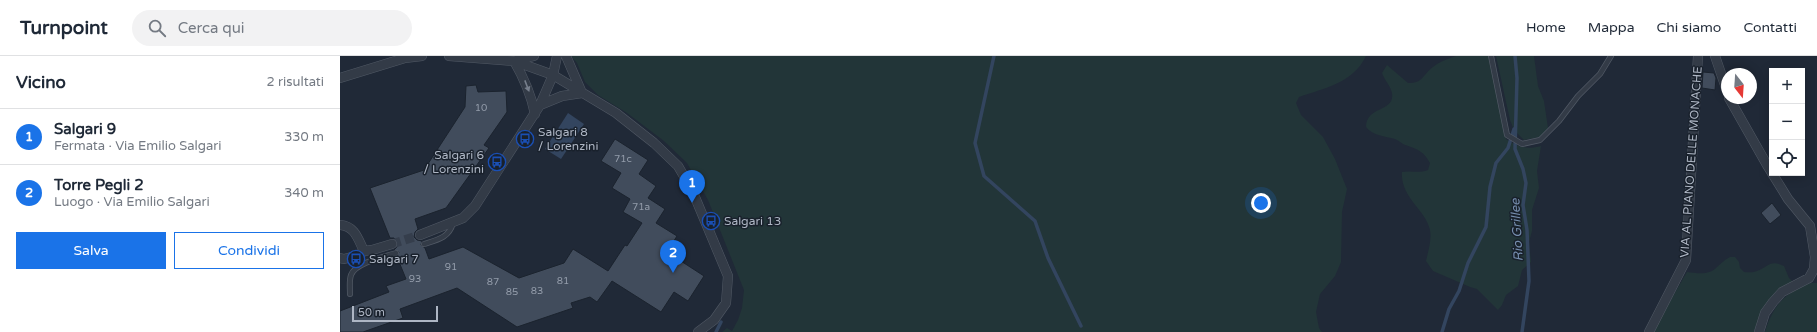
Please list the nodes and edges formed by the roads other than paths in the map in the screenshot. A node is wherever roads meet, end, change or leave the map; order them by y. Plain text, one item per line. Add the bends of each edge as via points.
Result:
1 (422, 56) edge
2 (449, 56) edge
3 (534, 56) edge
4 (557, 56) edge
5 (566, 56) edge
6 (1491, 56) edge
7 (1611, 56) edge
8 (1698, 56) edge
9 (1715, 56) edge
10 (404, 57) edge
11 (514, 62) junction
12 (1721, 74) edge
13 (553, 75) junction
14 (340, 78) edge
15 (582, 93) junction
16 (1732, 104) edge
17 (540, 105) junction
18 (535, 114) junction
19 (453, 223) junction
20 (340, 225) edge
21 (420, 234) tunnel mouth
22 (392, 244) tunnel mouth
23 (424, 244) dead end
24 (364, 251) junction
25 (396, 253) dead end
26 (340, 258) edge
27 (350, 294) dead end
28 (698, 332) edge
29 (1649, 332) edge
30 (1759, 332) edge

1 - 10 street
2 - 11 street
3 - 11 street
4 - 13 street
5 - 15 street
6 - 7 lane via 1508,135 1522,144 1540,140 1600,74
8 - 29 street, VIA AL PIANO DELLE MONACHE via 1686,260
9 - 12 street
10 - 14 street
11 - 13 street
11 -> 18 street via 523,76
13 - 15 street
13 - 17 street
15 - 17 street via 562,96
15 - 28 street via 616,113 654,143 678,166 692,190 728,276 726,303 714,320
16 - 30 street via 1788,199 1810,226 1815,257 1814,269 1809,278 1782,292 1765,313
17 - 18 street
18 - 19 street via 475,206 463,218
19 - 21 street
19 - 23 lane via 451,230 443,238
20 - 24 street via 352,229
22 - 24 street
24 - 26 street via 359,255
25 - 27 lane via 363,264 354,270 350,279

